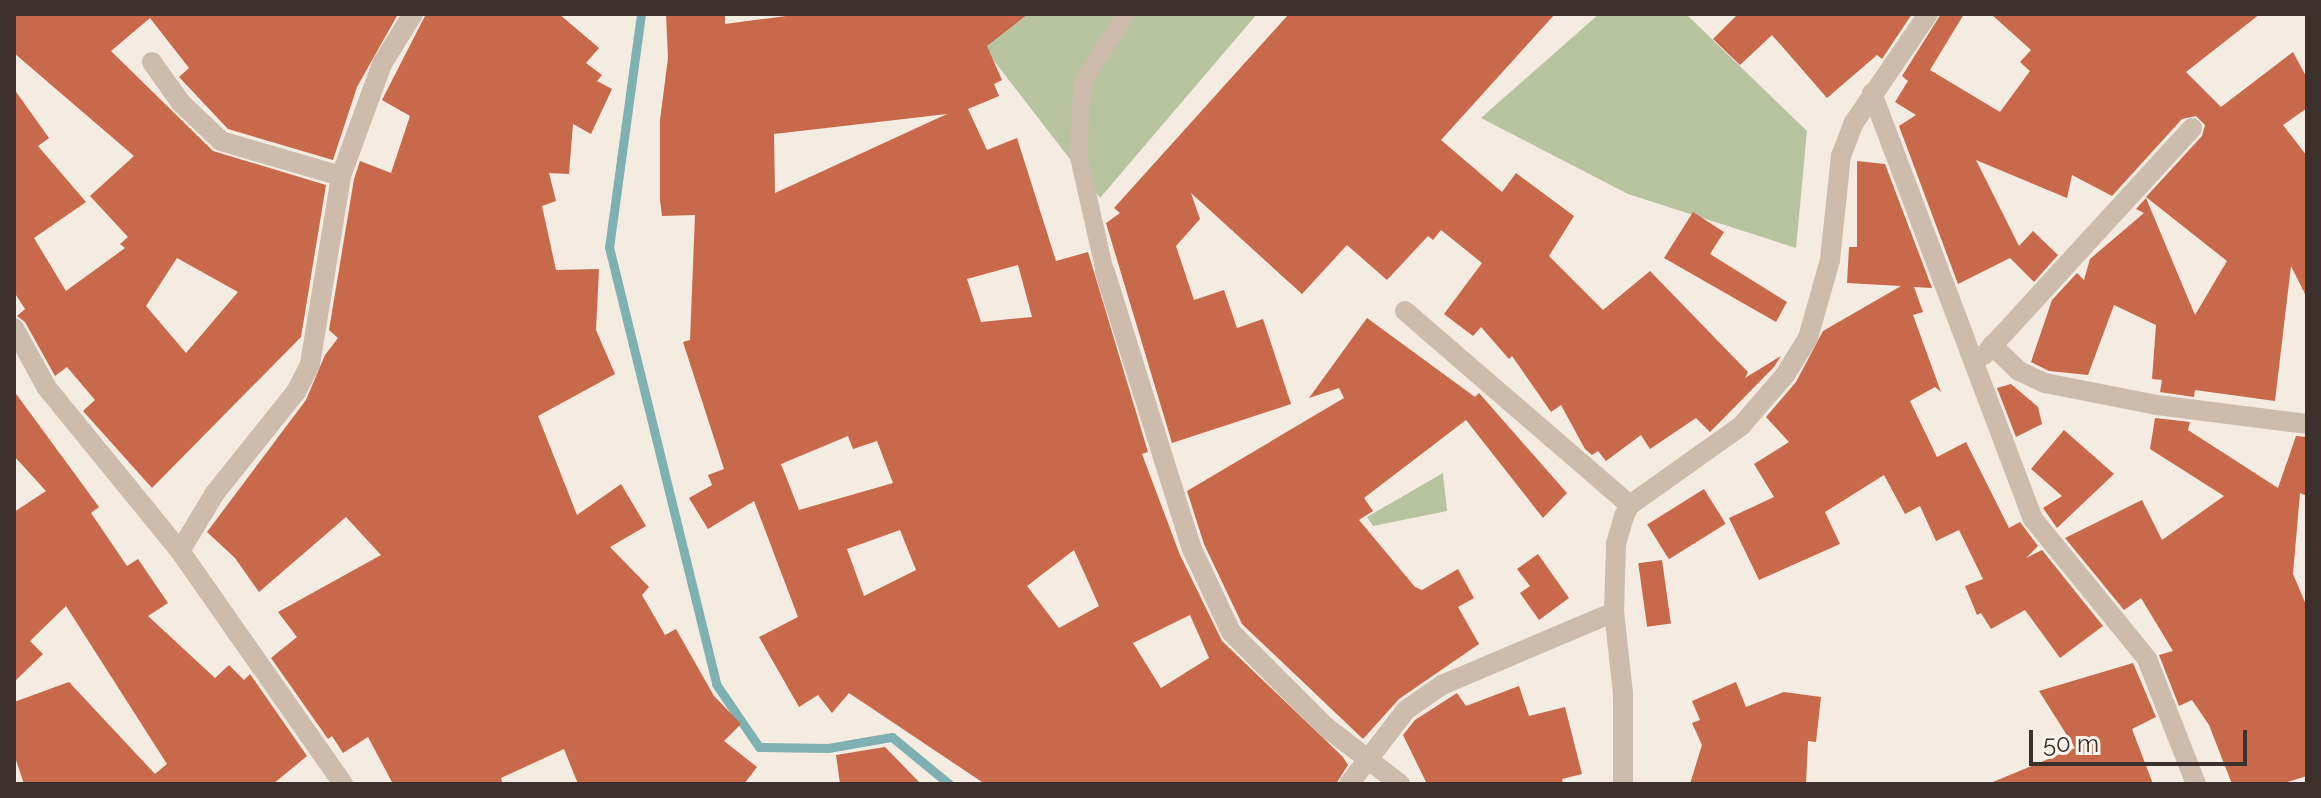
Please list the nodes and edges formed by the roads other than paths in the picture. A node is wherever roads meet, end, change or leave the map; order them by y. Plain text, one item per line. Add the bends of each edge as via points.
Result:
1 (413, 14) edge
2 (1126, 14) edge
3 (1928, 14) edge
4 (152, 62) dead end
5 (1872, 93) junction
6 (2192, 128) dead end
7 (341, 176) junction
8 (1105, 272) joint
9 (1405, 311) dead end
10 (14, 328) edge
11 (1992, 345) junction
12 (1973, 367) junction
13 (2307, 424) edge
14 (1630, 505) junction
15 (180, 551) junction
16 (1614, 612) junction
17 (1372, 760) junction
18 (343, 784) edge
19 (1349, 784) edge
20 (1400, 784) edge
21 (1623, 784) edge
22 (2196, 784) edge

1 - 7 street via 382,64
2 - 8 lane via 1083,81 1078,153
3 - 5 street
4 - 7 street via 181,103 221,141
5 - 12 street
5 - 14 street via 1841,156 1830,260 1808,338 1785,375 1741,426
6 - 11 street
7 - 15 street via 310,364 296,392 215,493
8 - 17 street via 1192,549 1231,632 1326,727
9 - 14 street
10 - 15 street via 47,388
11 - 12 street
11 - 13 street via 2019,371 2045,383 2157,405
12 - 22 street via 2033,519 2147,659
14 - 16 street via 1616,544
15 - 18 street
16 - 17 street via 1442,685 1406,710
16 - 21 street via 1623,693
17 - 19 street
17 - 20 street

